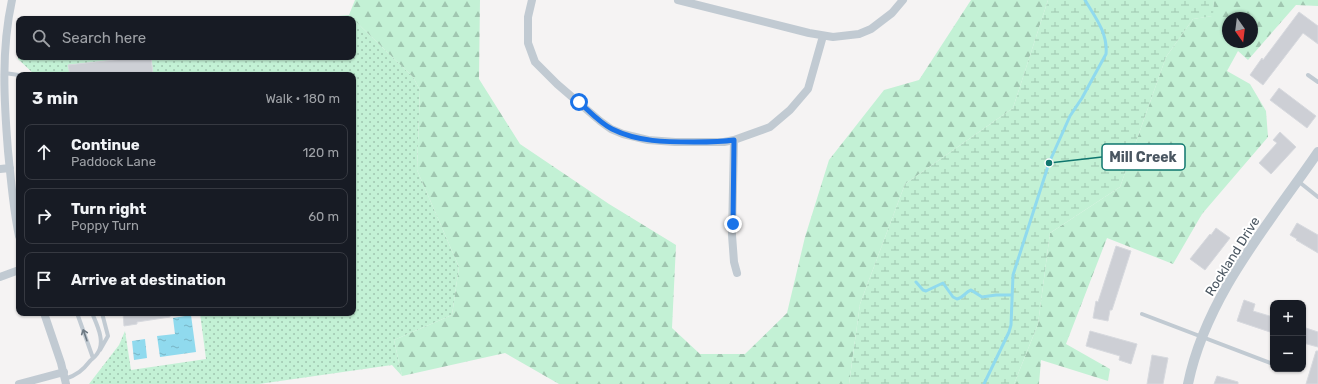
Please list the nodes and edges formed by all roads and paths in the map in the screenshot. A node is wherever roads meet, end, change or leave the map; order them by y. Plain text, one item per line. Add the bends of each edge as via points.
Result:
1 (12, 0) edge
2 (532, 0) edge
3 (678, 0) edge
4 (903, 0) edge
5 (823, 36) junction
6 (3, 67) edge
7 (16, 74) edge
8 (1308, 75) dead end
9 (1318, 82) edge
10 (734, 140) junction
11 (1318, 152) edge
12 (10, 168) junction
13 (0, 169) edge
14 (1298, 181) junction
15 (1318, 197) edge
16 (16, 213) edge
17 (16, 271) edge
18 (737, 273) dead end
19 (0, 277) edge
20 (1142, 314) dead end
21 (45, 316) edge
22 (78, 316) edge
23 (93, 316) edge
24 (103, 316) edge
25 (1202, 337) junction
26 (97, 354) junction
27 (93, 358) junction
28 (1270, 363) edge
29 (65, 378) edge
30 (19, 384) edge
31 (1188, 384) edge

1 - 6 street
2 - 10 street via 528,17 528,43 535,62 600,121 623,134 661,142
3 - 5 street
4 - 5 street via 892,13 871,29 846,36
5 - 10 street via 808,89 790,110 770,127
6 - 7 lane
6 - 12 street
8 - 9 lane
10 - 18 street via 732,235
11 - 14 street, Rockland Drive
12 - 13 street
12 - 16 street
14 - 15 lane
14 - 25 street, Rockland Drive via 1234,273
17 - 19 street
20 - 25 lane
21 - 29 street
27 -> 22 lane
23 - 26 lane via 100,335
24 - 26 lane via 108,336
25 - 28 lane
25 - 31 street, Rockland Drive
26 - 27 lane
27 - 29 lane via 75,376
29 - 30 street

